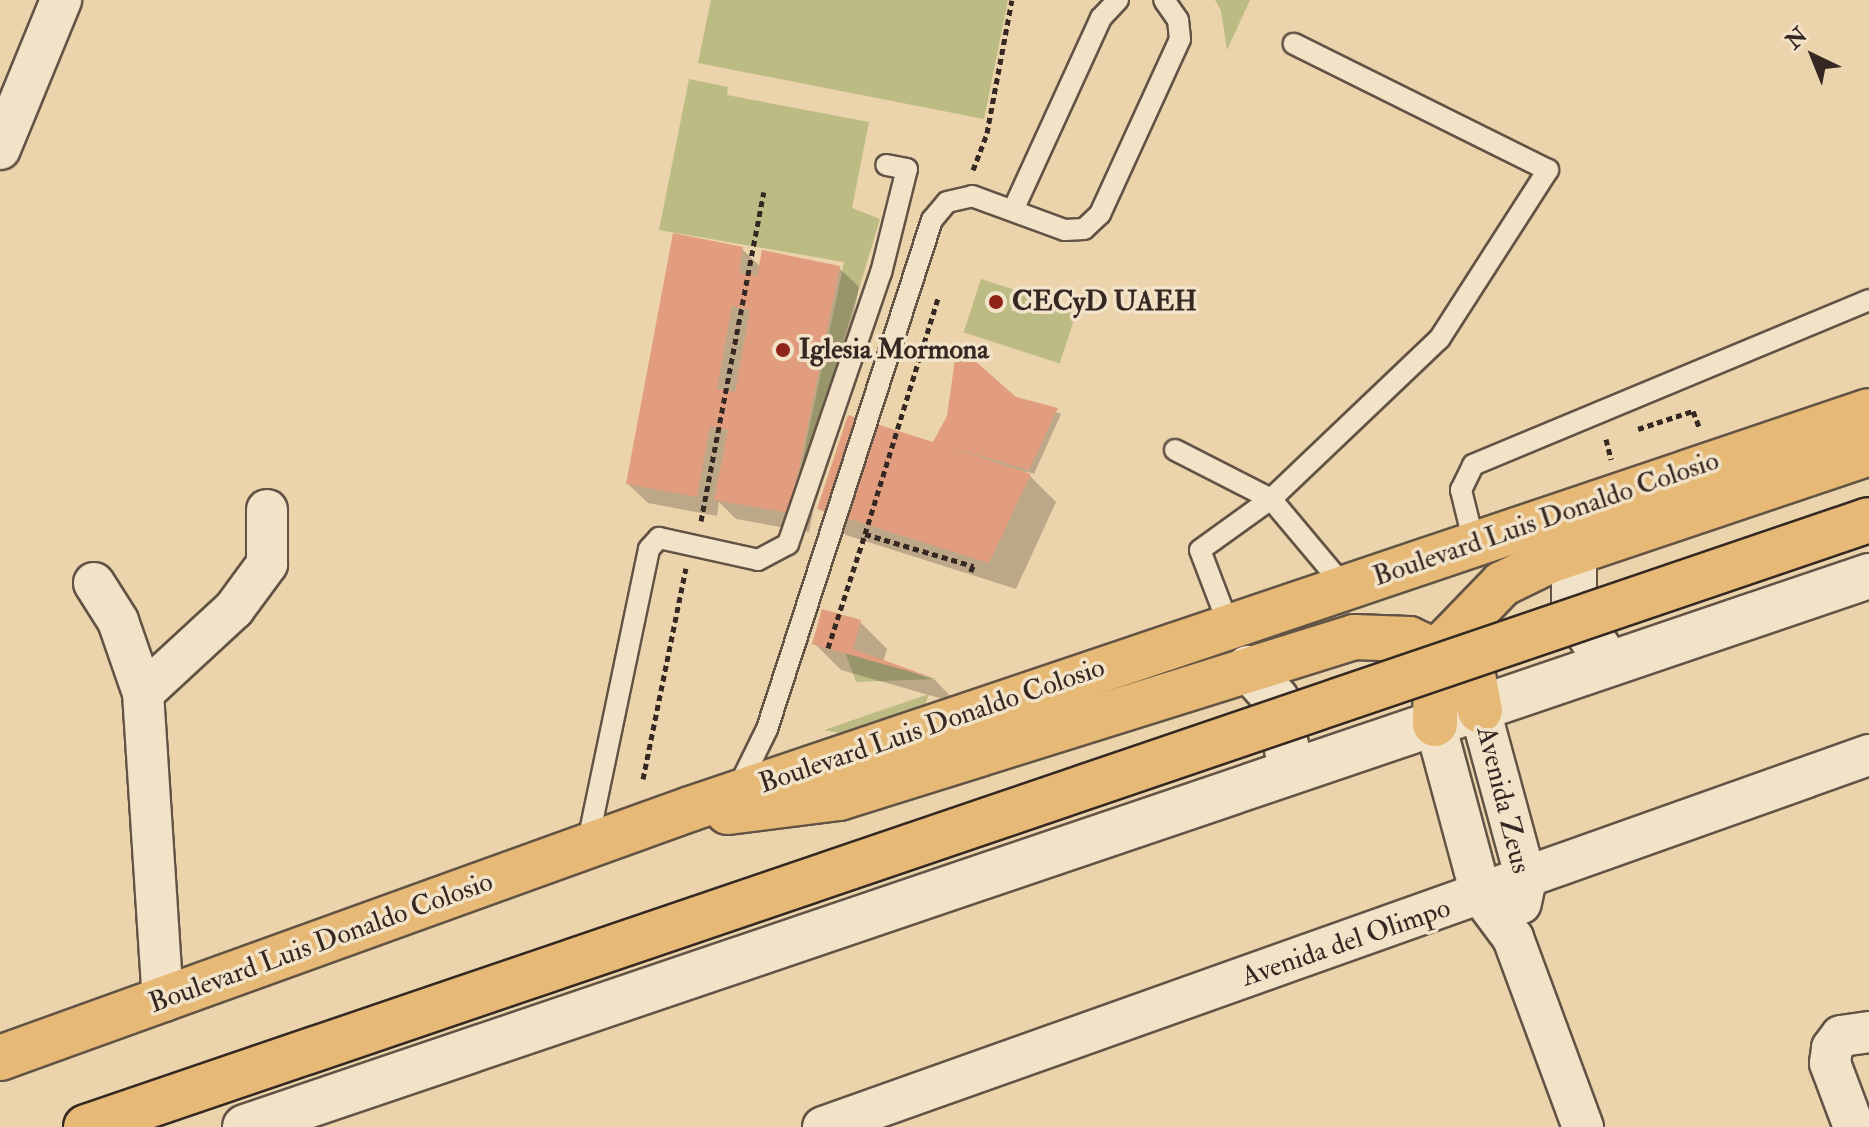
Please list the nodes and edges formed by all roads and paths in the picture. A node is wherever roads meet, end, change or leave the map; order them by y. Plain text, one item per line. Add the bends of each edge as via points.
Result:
1 (61, 0) edge
2 (1012, 0) edge
3 (1118, 0) edge
4 (1164, 0) edge
5 (1294, 44) dead end
6 (0, 149) edge
7 (886, 165) dead end
8 (967, 176) dead end
9 (764, 192) dead end
10 (1014, 208) junction
11 (942, 287) dead end
12 (1869, 300) edge
13 (1693, 411) dead end
14 (1869, 411) edge
15 (1633, 430) dead end
16 (1619, 435) dead end
17 (1604, 440) dead end
18 (1175, 450) dead end
19 (1869, 453) edge
20 (1271, 499) junction
21 (267, 510) dead end
22 (1869, 520) edge
23 (865, 534) junction
24 (1474, 543) junction
25 (691, 545) junction
26 (1574, 553) junction
27 (970, 573) dead end
28 (1869, 576) edge
29 (94, 583) dead end
30 (1344, 586) junction
31 (1229, 626) junction
32 (828, 648) dead end
33 (1442, 653) junction
34 (1617, 662) junction
35 (1248, 668) junction
36 (143, 693) junction
37 (1480, 710) junction
38 (1435, 724) junction
39 (1869, 755) edge
40 (1284, 776) junction
41 (643, 779) dead end
42 (735, 793) junction
43 (690, 809) junction
44 (587, 846) junction
45 (1526, 879) junction
46 (1481, 895) junction
47 (1513, 938) junction
48 (163, 1001) junction
49 (1869, 1032) edge
50 (0, 1058) edge
51 (908, 1113) edge
52 (86, 1127) edge
53 (245, 1127) edge
54 (823, 1127) edge
55 (1583, 1127) edge
56 (1854, 1127) edge

1 - 6 street
2 - 8 path via 987,133
3 - 10 lane via 1101,18
4 - 10 lane via 1178,20 1180,39 1100,214 1084,229 1065,230
5 - 20 lane via 1548,170 1440,338
7 - 25 lane via 907,169 881,273 788,544 758,560
9 - 25 path
10 - 42 lane via 972,196 947,202 932,220 767,729
11 - 23 path
12 - 24 lane via 1473,465 1461,490
13 - 15 path
14 - 24 main road, Boulevard Luis Donaldo Colosio
16 - 17 path
18 - 20 lane
19 - 26 main road
20 - 30 lane
20 - 31 lane via 1200,550
21 - 36 street via 267,564 234,609
22 - 52 main road, bridge
23 - 27 path via 973,566
23 - 32 path
24 - 30 main road, Boulevard Luis Donaldo Colosio
25 - 41 path
25 - 44 lane via 659,538 649,549
26 - 33 main road via 1502,584 1464,617
26 - 34 street via 1574,612 1591,641
28 - 34 street
29 - 36 street via 118,621
30 - 31 main road, Boulevard Luis Donaldo Colosio
31 - 42 main road, Boulevard Luis Donaldo Colosio
33 - 35 main road via 1409,639 1364,636
33 - 37 main road via 1474,680
33 - 38 main road
34 - 37 street
35 - 40 street via 1284,718
35 - 43 main road via 839,798 766,811
36 - 48 street
37 - 38 street
37 - 45 street, Avenida Zeus
38 - 40 street
38 - 46 street, Avenida Zeus
39 - 45 street, Avenida del Olimpo
40 - 53 street
42 - 43 main road, Boulevard Luis Donaldo Colosio
43 - 44 main road, Boulevard Luis Donaldo Colosio
44 - 48 main road, Boulevard Luis Donaldo Colosio
45 - 46 street, Avenida del Olimpo
45 - 47 street, Avenida Zeus
46 - 47 street, Avenida Zeus
46 - 51 street, Avenida del Olimpo
47 - 55 street, Avenida Zeus
48 - 50 main road, Boulevard Luis Donaldo Colosio
49 - 56 street via 1841,1036 1832,1048 1830,1063
51 - 54 street, Avenida del Olimpo

